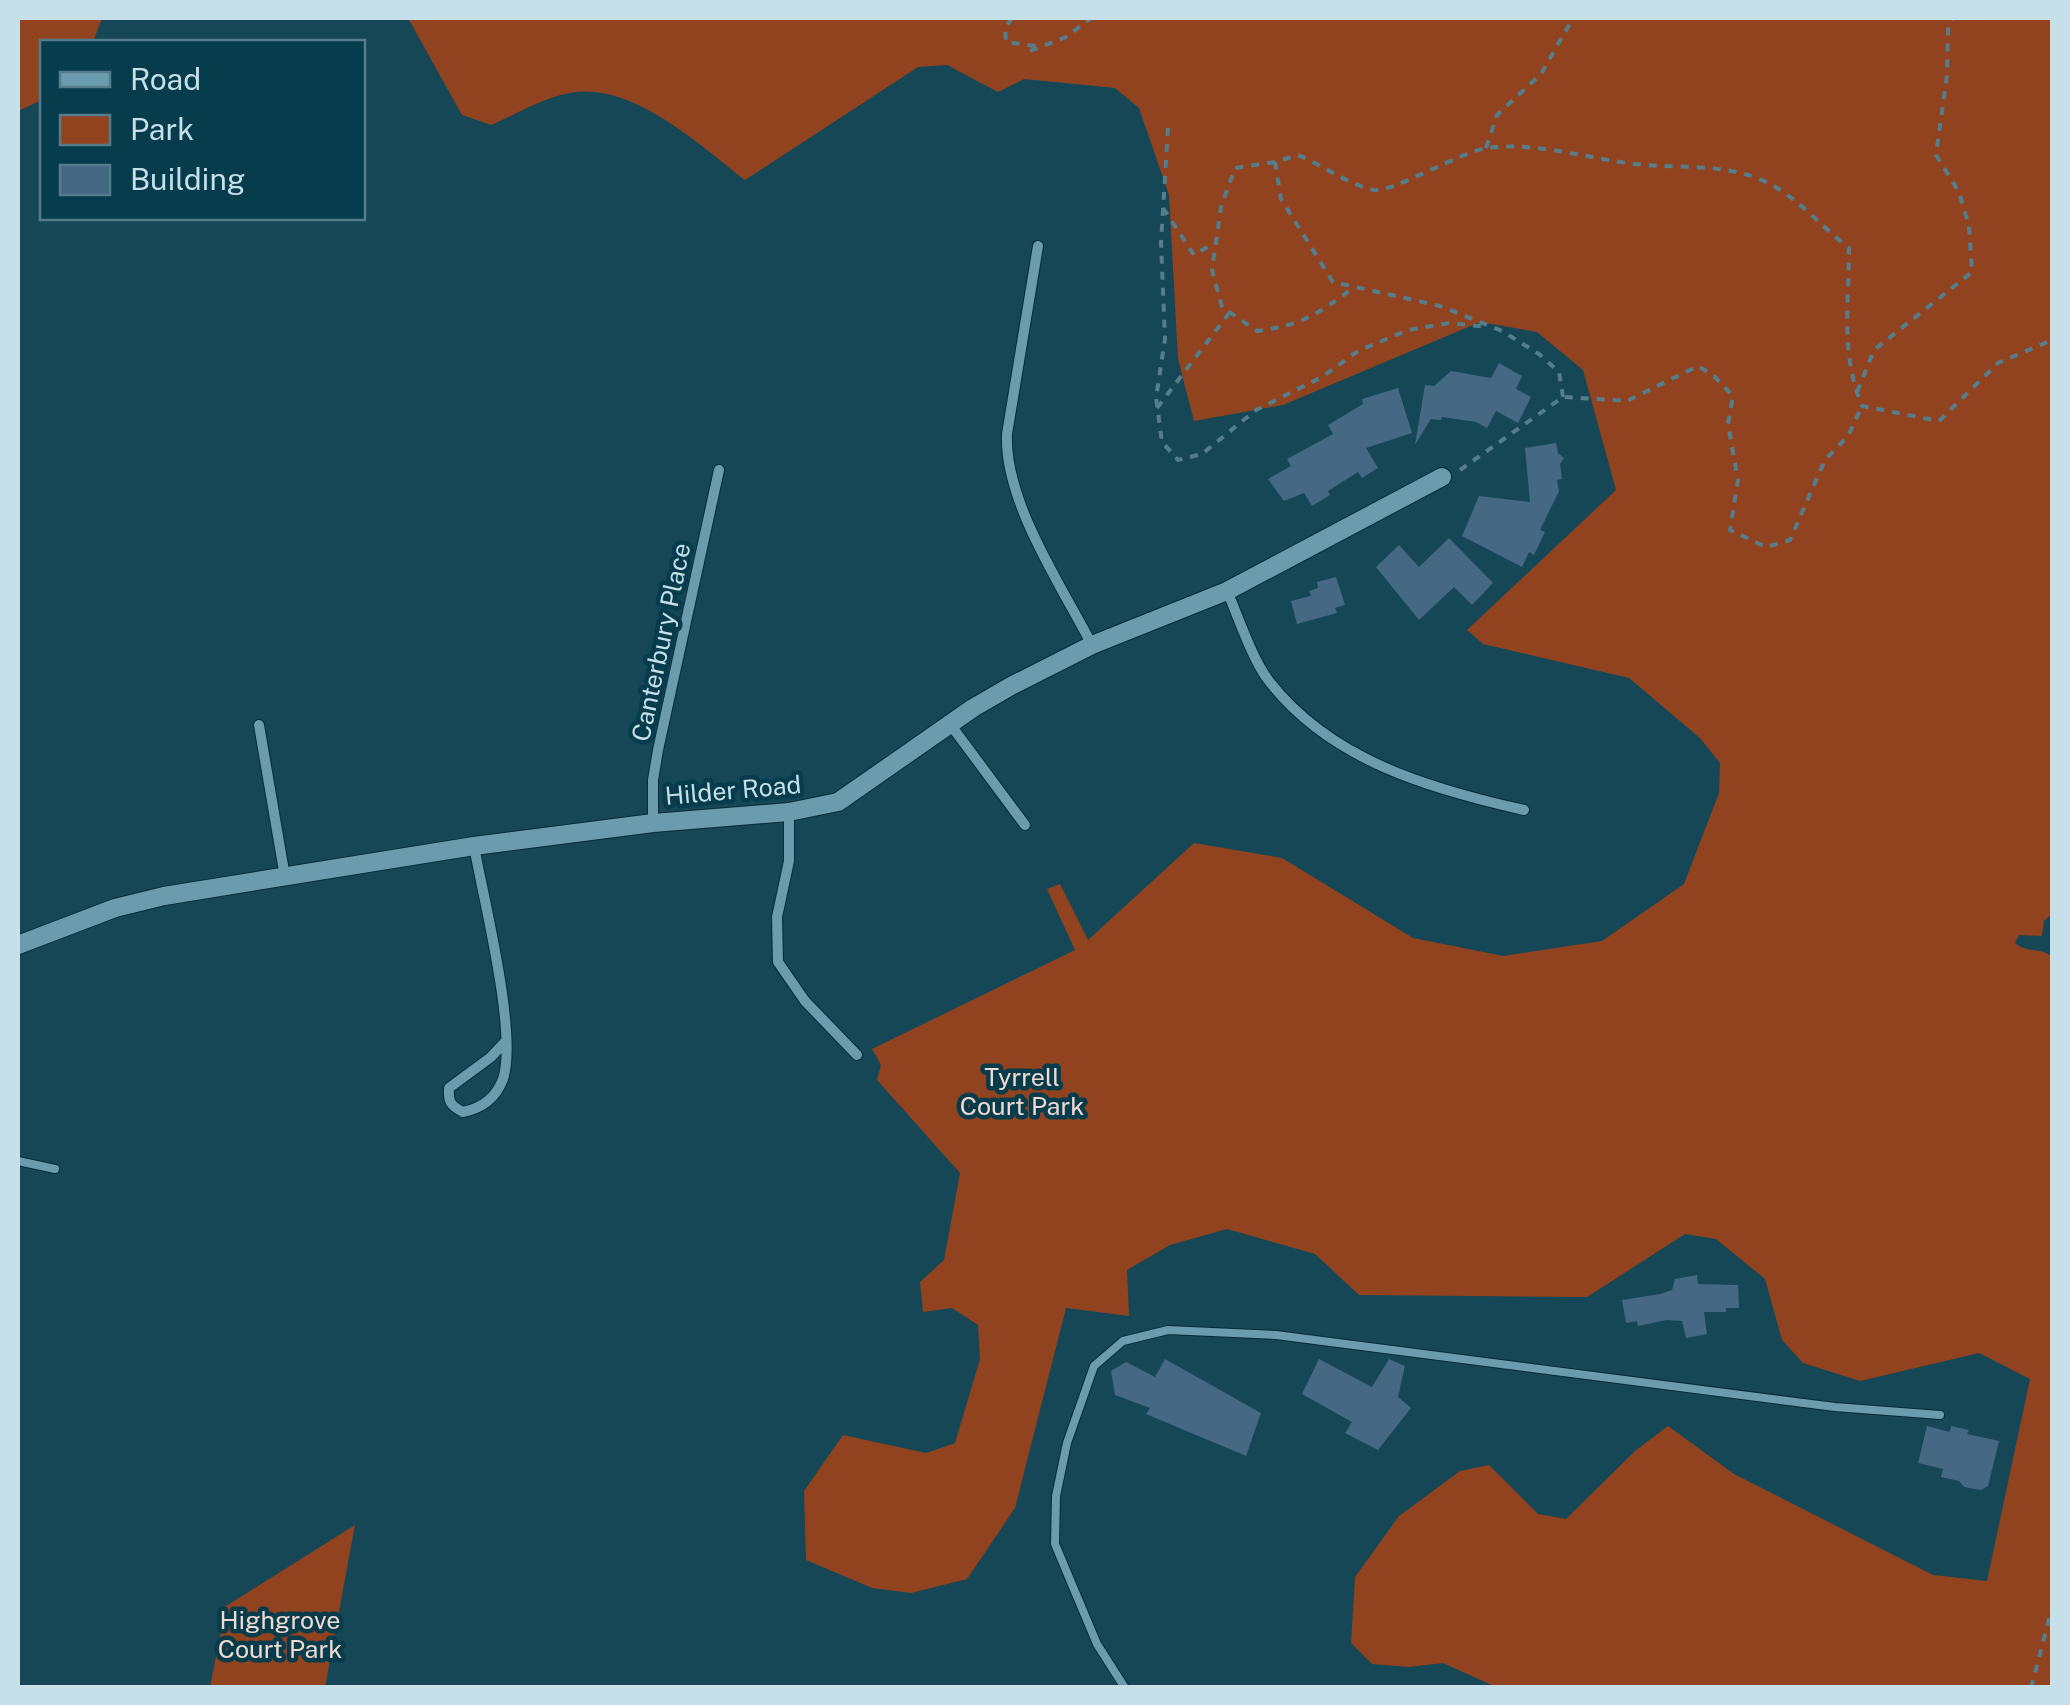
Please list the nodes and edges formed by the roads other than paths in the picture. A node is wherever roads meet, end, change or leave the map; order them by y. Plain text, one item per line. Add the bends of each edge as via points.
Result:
1 (1038, 246) dead end
2 (719, 470) dead end
3 (1442, 476) road end
4 (1227, 591) junction
5 (1092, 645) junction
6 (950, 724) junction
7 (259, 725) dead end
8 (1524, 810) dead end
9 (789, 812) junction
10 (653, 823) junction
11 (1025, 825) dead end
12 (474, 846) junction
13 (285, 877) junction
14 (18, 946) edge
15 (506, 1040) junction
16 (857, 1055) dead end
17 (18, 1160) edge
18 (55, 1168) dead end
19 (1940, 1415) dead end
20 (1125, 1688) edge

1 - 5 street via 1006,459 1026,517
2 - 10 street, Canterbury Place via 658,750
3 - 4 street, Hilder Road
4 - 5 street, Hilder Road
4 - 8 street via 1266,678 1297,712 1394,774
5 - 6 street, Hilder Road
6 - 9 street, Hilder Road via 838,802
6 - 11 street
7 - 13 street
9 - 10 street, Hilder Road
9 - 16 street via 778,962
10 - 12 street, Hilder Road
12 - 13 street, Hilder Road
12 - 15 street
13 - 14 street, Hilder Road via 115,908
15 - 15 street via 495,1094 474,1110 454,1108 449,1088
17 - 18 lane
19 - 20 lane via 1276,1335 1168,1330 1122,1341 1094,1366 1067,1443 1055,1544 1097,1644

